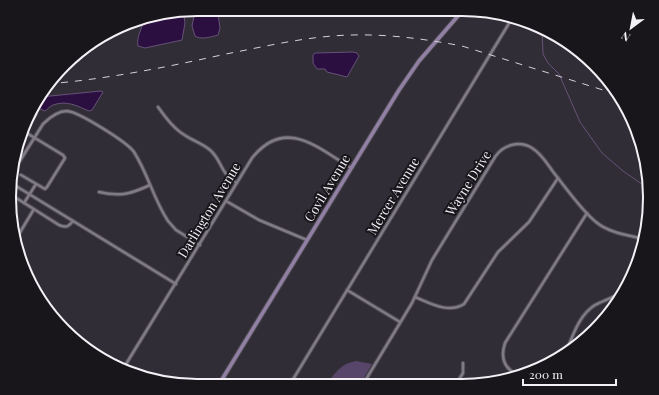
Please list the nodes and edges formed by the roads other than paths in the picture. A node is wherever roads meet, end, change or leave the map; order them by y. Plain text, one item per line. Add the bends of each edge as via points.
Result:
1 (458, 16) edge
2 (509, 22) edge
3 (158, 107) dead end
4 (28, 134) edge
5 (35, 138) junction
6 (19, 163) edge
7 (351, 168) junction
8 (21, 175) dead end
9 (558, 178) junction
10 (237, 183) junction
11 (36, 184) junction
12 (150, 185) junction
13 (16, 186) edge
14 (99, 192) dead end
15 (30, 194) junction
16 (16, 198) edge
17 (226, 201) junction
18 (24, 203) junction
19 (34, 209) junction
20 (586, 213) junction
21 (73, 221) junction
22 (19, 234) edge
23 (639, 238) edge
24 (307, 240) junction
25 (200, 245) junction
26 (176, 284) junction
27 (347, 290) junction
28 (415, 297) junction
29 (612, 298) edge
30 (400, 322) junction
31 (570, 343) edge
32 (463, 363) dead end
33 (126, 364) edge
34 (512, 372) edge
35 (222, 379) edge
36 (293, 379) edge
37 (366, 379) edge
38 (459, 379) edge

1 - 7 main road, Covil Avenue via 409,74
2 - 27 street, Mercer Avenue
3 - 10 street via 177,130 211,151 224,173
4 - 5 street
5 - 6 street
5 - 11 street via 65,158 45,189
5 - 12 street via 48,119 65,111 74,112 129,146
7 - 10 street, Darlington Avenue via 302,139 285,137 265,144 259,149
7 - 24 main road, Covil Avenue
8 - 11 street
9 - 20 street, Wayne Drive
9 - 28 street via 529,222 498,252 464,304 449,309
9 - 28 street, Wayne Drive via 539,154 529,147 518,144 504,148 498,153 432,260
10 - 17 street, Darlington Avenue
11 - 15 street
12 - 14 street via 126,194
12 - 25 street via 164,216 171,225
13 - 15 street
15 - 18 street
15 - 21 street
16 - 18 street
17 - 24 street via 259,220
17 - 25 street, Darlington Avenue
18 - 19 street
19 - 21 street via 64,227
19 - 22 street
20 - 23 street, Wayne Drive via 605,228
20 - 34 street via 504,345 504,361
21 - 26 street
24 - 35 main road, Covil Avenue
25 - 26 street, Darlington Avenue
26 - 33 street, Darlington Avenue
27 - 30 street
27 - 36 street, Mercer Avenue
28 - 30 street, Wayne Drive
29 - 31 street via 593,306 585,313
30 - 37 street, Wayne Drive
32 - 38 street

